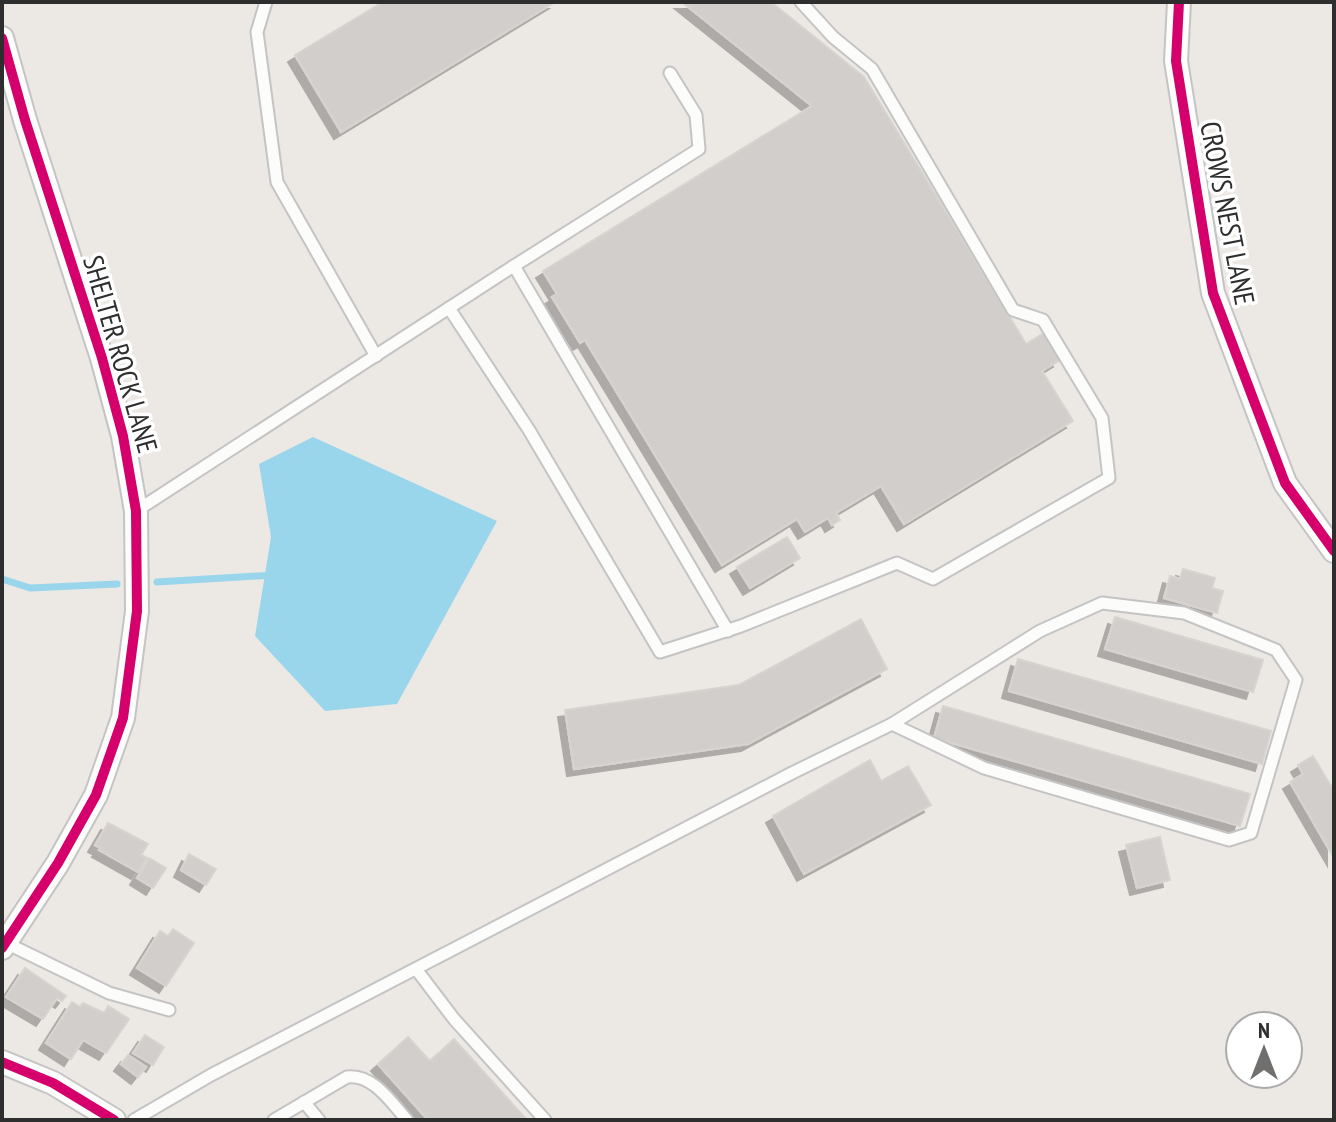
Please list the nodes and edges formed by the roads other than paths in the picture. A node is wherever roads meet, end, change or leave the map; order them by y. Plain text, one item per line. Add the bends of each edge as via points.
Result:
1 (266, 2) edge
2 (801, 2) edge
3 (1179, 2) edge
4 (4, 52) edge
5 (670, 73) dead end
6 (514, 266) junction
7 (449, 308) junction
8 (376, 356) junction
9 (136, 511) junction
10 (1334, 551) edge
11 (728, 631) junction
12 (892, 724) junction
13 (4, 945) edge
14 (416, 969) junction
15 (169, 1010) dead end
16 (2, 1062) edge
17 (304, 1102) junction
18 (114, 1120) edge
19 (134, 1120) edge
20 (274, 1120) edge
21 (319, 1120) edge
22 (407, 1120) edge
23 (545, 1120) edge

1 - 8 lane via 257,32 277,182
2 - 11 lane via 872,69 1013,310 1043,320 1102,418 1109,478 933,579 897,563
3 - 10 street, CROWS NEST LANE via 1176,61 1213,293 1285,483
4 - 9 street, SHELTER ROCK LANE via 102,358
5 - 6 lane via 696,115 699,149
6 - 7 lane
6 - 11 lane
7 - 8 lane
7 - 11 lane via 529,430 660,652
8 - 9 lane
9 - 13 street, SHELTER ROCK LANE via 137,611 123,718 96,795
12 - 12 lane via 1040,631 1102,603 1184,613 1276,650 1296,680 1251,833 1229,840 984,768
12 - 14 lane
13 - 15 lane via 109,993
14 - 19 lane
14 - 23 lane
16 - 18 street via 53,1083
17 - 20 lane
17 - 21 lane
17 - 22 lane via 357,1075

